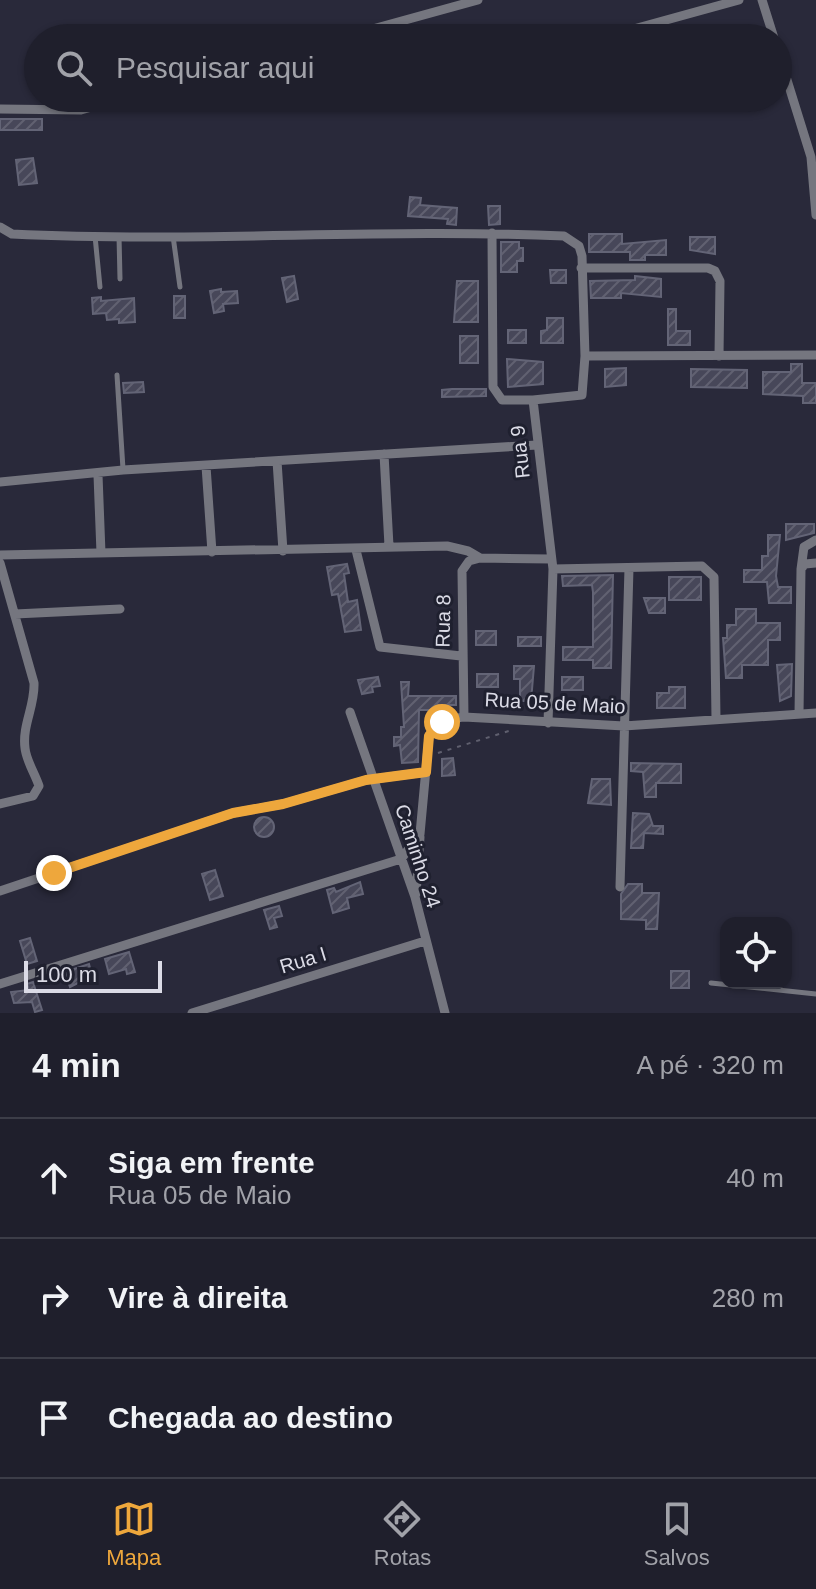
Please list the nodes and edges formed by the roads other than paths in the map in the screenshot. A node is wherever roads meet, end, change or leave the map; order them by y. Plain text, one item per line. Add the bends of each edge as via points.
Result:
1 (478, 0) edge
2 (739, 0) edge
3 (762, 0) edge
4 (391, 24) edge
5 (652, 24) edge
6 (770, 24) edge
7 (792, 96) edge
8 (0, 109) edge
9 (24, 109) edge
10 (816, 215) edge
11 (0, 227) edge
12 (492, 233) junction
13 (172, 235) junction
14 (95, 236) junction
15 (119, 236) junction
16 (581, 268) junction
17 (120, 279) dead end
18 (100, 287) dead end
19 (180, 287) dead end
20 (816, 355) edge
21 (585, 356) junction
22 (719, 356) junction
23 (117, 375) dead end
24 (533, 400) junction
25 (537, 445) junction
26 (384, 454) junction
27 (277, 461) junction
28 (206, 466) junction
29 (123, 470) junction
30 (98, 475) junction
31 (0, 482) edge
32 (816, 540) edge
33 (389, 546) junction
34 (462, 549) junction
35 (356, 550) junction
36 (283, 551) junction
37 (212, 552) junction
38 (101, 553) junction
39 (0, 555) edge
40 (480, 558) junction
41 (0, 563) edge
42 (816, 563) edge
43 (552, 564) junction
44 (629, 568) junction
45 (801, 569) junction
46 (462, 571) junction
47 (120, 609) dead end
48 (15, 614) junction
49 (461, 656) junction
50 (350, 712) dead end
51 (816, 713) edge
52 (799, 714) junction
53 (464, 717) junction
54 (716, 719) junction
55 (542, 722) junction
56 (624, 726) junction
57 (426, 772) junction
58 (374, 781) junction
59 (0, 804) edge
60 (420, 834) junction
61 (401, 859) junction
62 (620, 887) dead end
63 (0, 891) edge
64 (415, 897) junction
65 (425, 941) junction
66 (711, 983) dead end
67 (0, 984) edge
68 (816, 994) edge
69 (192, 1013) edge
70 (445, 1013) edge

1 - 4 street
2 - 5 street
3 - 6 street
7 - 10 street via 811,157
8 - 9 street
11 - 14 street via 12,234
12 - 13 street
12 - 16 street via 564,236 579,246
12 - 24 street via 493,387 502,400
13 - 15 street
13 - 19 lane
14 - 15 street
14 - 18 lane
15 - 17 lane
16 - 21 street
16 - 22 street via 715,271 720,281
20 - 22 street
21 - 22 street
21 - 24 street, Rua 9 via 582,395
23 - 29 lane
24 - 25 street, Rua 9
25 - 26 street
25 - 43 street, Rua 9
26 - 27 street
26 - 33 street
27 - 28 street
27 - 36 street
28 - 29 street
28 - 37 street
29 - 30 street
30 - 31 street
30 - 38 street
32 - 45 street via 804,547
33 - 34 street
33 - 35 street
34 - 40 street
34 - 46 street
35 - 36 street
35 - 49 street via 380,647
36 - 37 street
37 - 38 street
38 - 39 street
40 - 43 street
40 - 46 street, Rua 8 via 469,561
41 - 48 street
42 - 45 street
43 - 44 street
43 - 55 street, Rua 9
44 - 54 street via 702,566 712,572
44 - 56 street
45 - 52 street
46 - 49 street, Rua 8
47 - 48 street
48 - 59 street via 34,683 25,751 39,786 33,796
49 - 53 street, Rua 8
50 - 58 street, Caminho 24
51 - 52 street, Rua 05 de Maio
52 - 54 street, Rua 05 de Maio
53 - 55 street, Rua 05 de Maio
53 - 57 street, Rua 05 de Maio via 436,726 429,736
54 - 56 street, Rua 05 de Maio
55 - 56 street, Rua 05 de Maio
56 - 62 street
57 - 58 street
57 - 60 street, Rua 05 de Maio
58 - 61 street, Caminho 24
58 - 63 street via 233,813
60 - 61 street
60 - 64 street, Rua 05 de Maio
61 - 64 street, Caminho 24
61 - 67 street
64 - 65 street, Caminho 24
65 - 69 street, Rua I
65 - 70 street, Caminho 24
66 - 68 lane

